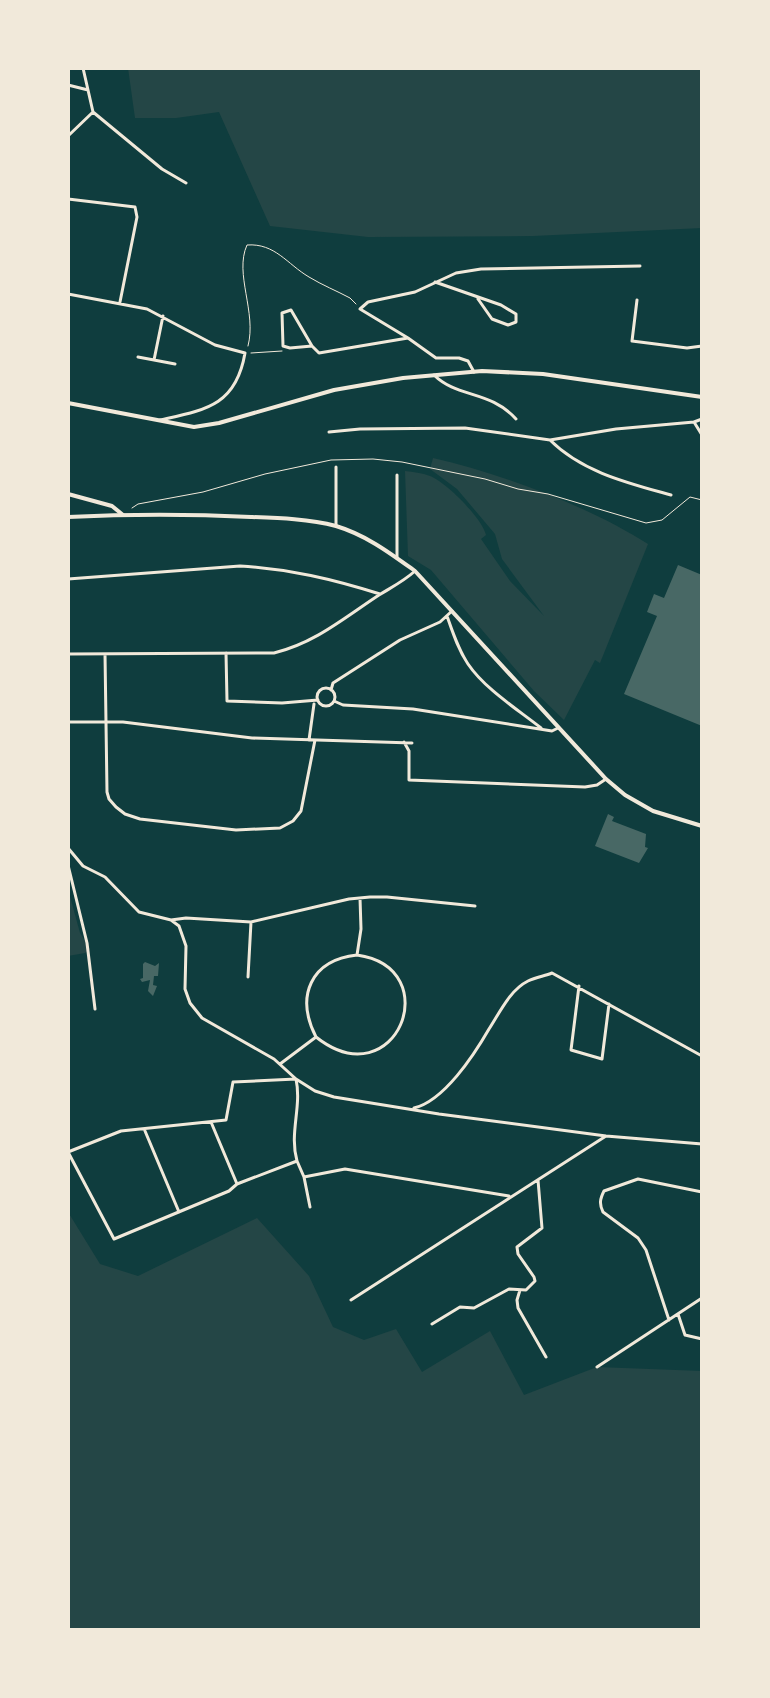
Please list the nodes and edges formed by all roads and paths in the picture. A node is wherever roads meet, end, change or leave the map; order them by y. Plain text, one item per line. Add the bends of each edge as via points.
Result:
1 (83, 68) edge
2 (68, 85) edge
3 (88, 90) junction
4 (93, 112) junction
5 (68, 136) edge
6 (186, 183) dead end
7 (68, 199) edge
8 (640, 266) dead end
9 (435, 282) junction
10 (68, 294) edge
11 (478, 299) junction
12 (637, 300) dead end
13 (120, 302) junction
14 (360, 309) junction
15 (163, 316) junction
16 (408, 338) junction
17 (312, 346) junction
18 (702, 346) edge
19 (290, 348) junction
20 (245, 353) junction
21 (138, 357) dead end
22 (154, 360) junction
23 (175, 364) dead end
24 (474, 372) junction
25 (434, 375) junction
26 (702, 397) edge
27 (68, 403) edge
28 (516, 419) dead end
29 (702, 419) edge
30 (157, 421) junction
31 (694, 422) junction
32 (329, 432) dead end
33 (702, 435) edge
34 (552, 439) junction
35 (336, 467) dead end
36 (397, 475) dead end
37 (68, 494) edge
38 (671, 495) dead end
39 (702, 500) edge
40 (138, 504) dead end
41 (123, 515) junction
42 (68, 517) edge
43 (336, 526) junction
44 (397, 558) junction
45 (415, 571) junction
46 (68, 579) edge
47 (380, 594) junction
48 (452, 611) junction
49 (447, 616) junction
50 (226, 653) junction
51 (68, 654) edge
52 (105, 654) junction
53 (331, 690) junction
54 (316, 701) junction
55 (334, 701) junction
56 (107, 721) junction
57 (68, 722) edge
58 (558, 728) junction
59 (544, 730) junction
60 (309, 740) junction
61 (315, 740) junction
62 (404, 742) junction
63 (412, 743) dead end
64 (606, 779) junction
65 (702, 826) edge
66 (68, 848) edge
67 (68, 865) edge
68 (360, 898) junction
69 (475, 906) dead end
70 (171, 920) junction
71 (251, 922) junction
72 (357, 955) junction
73 (248, 977) dead end
74 (579, 986) junction
75 (609, 1003) junction
76 (95, 1009) dead end
77 (316, 1037) junction
78 (702, 1056) edge
79 (280, 1064) junction
80 (296, 1079) junction
81 (410, 1109) junction
82 (211, 1122) junction
83 (144, 1129) junction
84 (606, 1136) junction
85 (702, 1144) edge
86 (68, 1152) edge
87 (297, 1161) junction
88 (304, 1177) junction
89 (538, 1180) junction
90 (237, 1184) junction
91 (702, 1192) edge
92 (512, 1196) junction
93 (310, 1207) dead end
94 (179, 1212) junction
95 (520, 1290) junction
96 (702, 1298) edge
97 (351, 1300) dead end
98 (678, 1314) junction
99 (669, 1320) junction
100 (432, 1324) dead end
101 (702, 1339) edge
102 (546, 1357) dead end
103 (597, 1367) dead end

1 - 3 street
2 - 3 street
3 - 4 street
4 - 5 street
4 - 6 street
7 - 13 street via 135,207
8 - 9 street via 481,269
9 - 11 street
9 - 14 street
10 - 13 street
11 - 11 street via 508,309 516,314 516,322 492,319
12 - 18 street via 632,341
13 - 15 street
14 - 16 street
14 - 20 path via 281,253 247,245 241,258 252,331
15 - 20 street via 215,345
15 - 22 street
16 - 17 street via 319,353
16 - 24 street via 436,358 468,361
17 - 19 street
17 - 19 street via 291,310 282,313 283,346
19 - 20 path
20 - 30 street via 234,386 214,405
21 - 22 street
22 - 23 street
24 - 25 main road
24 - 26 main road via 543,374
25 - 28 street via 444,385 507,409
25 - 30 main road via 334,390 219,423 194,427
27 - 30 main road
29 - 31 street
31 - 33 street
31 - 34 street
32 - 34 street via 465,428
34 - 38 street via 563,453 594,471
35 - 43 street
36 - 44 street
37 - 41 main road via 112,506
39 - 40 path via 690,497 662,520 646,523 454,473 350,459
41 - 42 main road
41 - 43 main road via 276,518
43 - 44 main road
44 - 45 main road
45 - 47 street
45 - 48 main road
46 - 47 street via 240,566 292,570
47 - 50 street via 294,648
48 - 49 street
48 - 58 main road
49 - 53 street via 400,640 333,683
49 - 59 street via 469,666
50 - 52 street
50 - 54 street via 227,701
51 - 52 street
52 - 56 street
53 - 54 street via 322,690
53 - 55 street
54 - 55 street via 324,706
54 - 60 street
55 - 59 street
56 - 57 street
56 - 60 street
56 - 61 street via 107,792 116,807 140,819 236,830 280,828 293,821 301,811
58 - 59 street
58 - 64 main road
60 - 61 street
61 - 62 street
62 - 63 street
62 - 64 street via 409,780 585,787
64 - 65 main road via 641,805
66 - 70 street via 139,912
67 - 76 street via 87,943
68 - 69 street
68 - 71 street
68 - 72 street
70 - 71 street
70 - 79 street via 186,946 185,989 190,1003 202,1018
71 - 73 street
72 - 77 street via 326,963 315,975 305,1007
72 - 77 street via 392,968 401,983 405,1013 397,1034 365,1055 345,1054
74 - 75 street
74 - 75 street via 571,1050 602,1059
74 - 81 street via 552,973 527,981 453,1079 426,1105
75 - 78 street
77 - 79 street
79 - 80 street
80 - 81 street via 334,1097
80 - 82 street via 233,1082 226,1120
80 - 87 street
81 - 84 street
82 - 83 street
82 - 90 street
83 - 86 street via 121,1131
83 - 94 street
84 - 85 street
84 - 89 street
86 - 94 street via 114,1239
87 - 88 street
87 - 90 street
88 - 92 street via 345,1169
88 - 93 street
89 - 92 street
89 - 95 street via 542,1228 517,1247 535,1281
90 - 94 street
91 - 99 street via 638,1179 604,1191 600,1198 603,1212 646,1250
92 - 97 street
95 - 100 street via 509,1289 474,1308 460,1307
95 - 102 street via 518,1308
96 - 98 street
98 - 99 street
98 - 101 street via 685,1335
99 - 103 street

